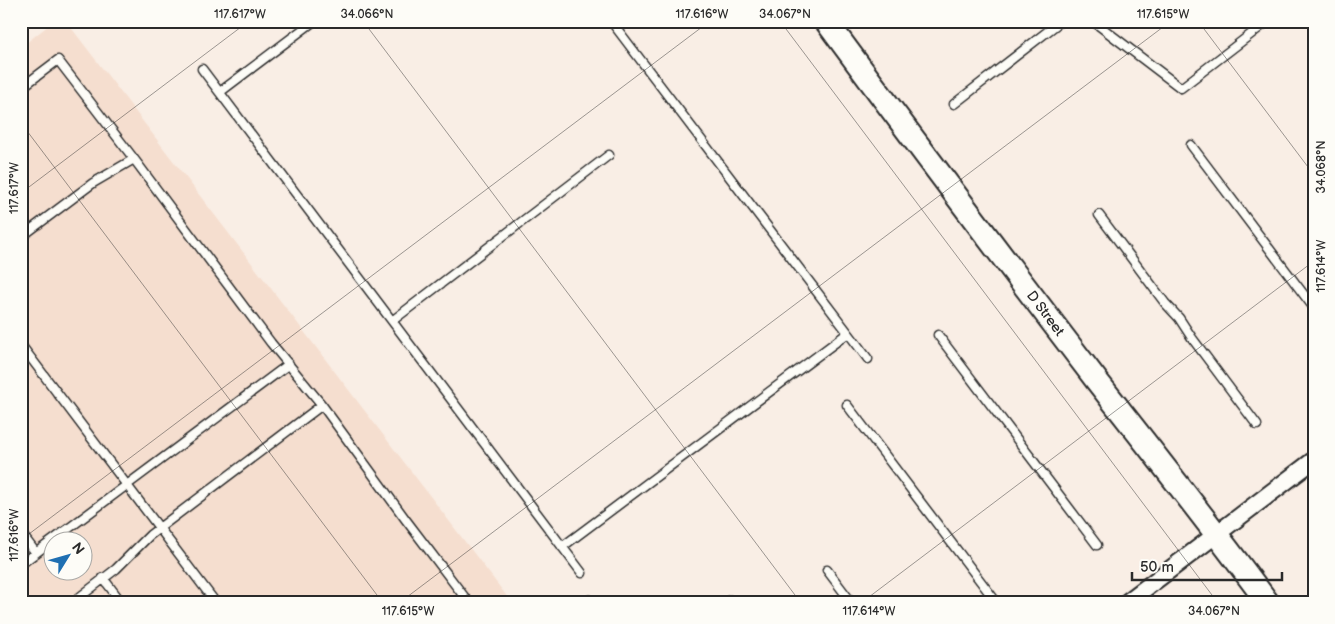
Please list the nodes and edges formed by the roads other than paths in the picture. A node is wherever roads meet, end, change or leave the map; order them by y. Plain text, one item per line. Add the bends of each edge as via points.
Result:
1 (314, 21) edge
2 (611, 21) edge
3 (826, 21) edge
4 (1061, 21) edge
5 (1093, 21) edge
6 (1268, 21) edge
7 (202, 69) dead end
8 (21, 88) edge
9 (220, 92) junction
10 (954, 104) dead end
11 (1191, 145) dead end
12 (609, 155) dead end
13 (134, 159) junction
14 (1099, 215) dead end
15 (21, 237) edge
16 (1314, 308) edge
17 (392, 321) junction
18 (848, 333) junction
19 (938, 335) dead end
20 (21, 345) edge
21 (868, 359) dead end
22 (289, 364) junction
23 (322, 405) junction
24 (847, 405) dead end
25 (1257, 425) dead end
26 (1314, 460) edge
27 (127, 485) junction
28 (160, 528) junction
29 (21, 533) edge
30 (1217, 533) junction
31 (1097, 545) dead end
32 (562, 547) junction
33 (1314, 551) edge
34 (36, 553) junction
35 (1314, 556) edge
36 (21, 564) edge
37 (827, 570) dead end
38 (582, 573) dead end
39 (103, 578) junction
40 (72, 603) edge
41 (122, 603) edge
42 (216, 603) edge
43 (469, 603) edge
44 (852, 603) edge
45 (996, 603) edge
46 (1126, 603) edge
47 (1268, 603) edge

1 - 9 lane
2 - 18 lane
3 - 30 street, D Street via 1097,380
4 - 10 lane
5 - 6 lane via 1181,88
7 - 9 lane
8 - 13 lane via 58,60
9 - 17 lane
11 - 16 lane
12 - 17 lane
13 - 15 lane via 93,182
13 - 22 lane
14 - 25 lane
17 - 32 lane
18 - 21 lane
18 - 32 lane
19 - 31 lane
20 - 27 lane
22 - 23 lane
22 - 27 lane
23 - 28 lane
23 - 43 lane
24 - 45 lane
26 - 30 street
27 - 28 lane
27 - 34 lane
28 - 39 lane
28 - 42 lane
29 - 34 lane
30 - 46 street
30 - 47 street, D Street
32 - 38 lane
33 - 35 lane
34 - 36 lane
37 - 44 lane
39 - 40 lane
39 - 41 lane

